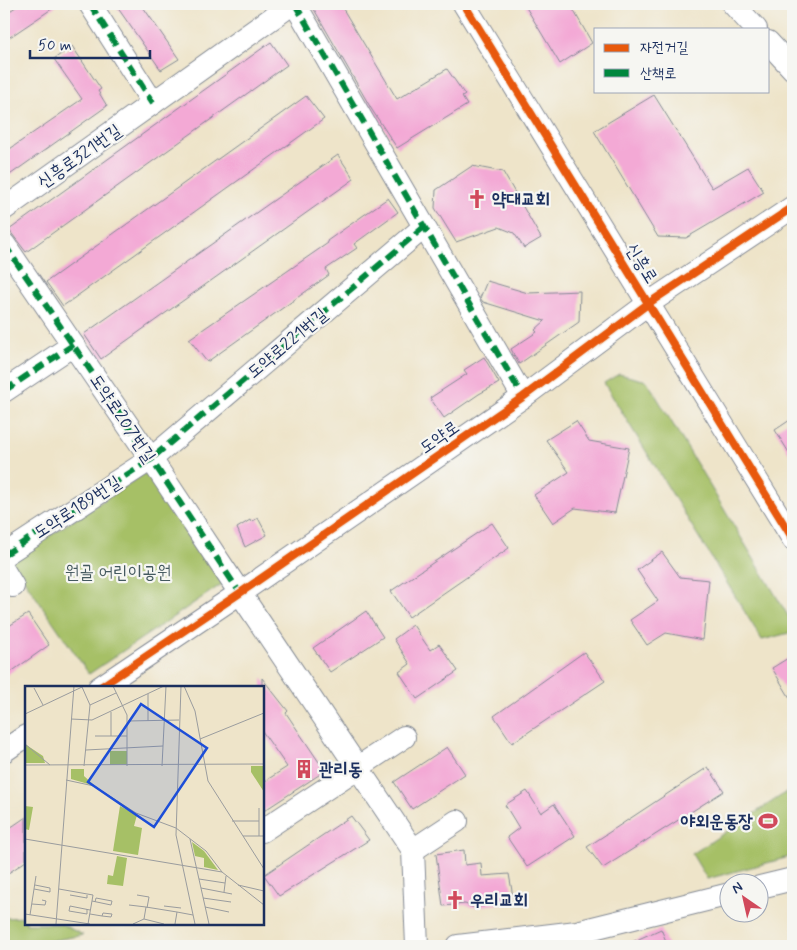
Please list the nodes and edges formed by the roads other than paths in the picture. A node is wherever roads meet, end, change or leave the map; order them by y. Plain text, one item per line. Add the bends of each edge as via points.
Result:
1 (90, 4) edge
2 (294, 4) edge
3 (464, 4) edge
4 (733, 4) edge
5 (755, 28) edge
6 (770, 44) edge
7 (793, 68) edge
8 (153, 102) junction
9 (793, 206) edge
10 (4, 209) edge
11 (424, 227) junction
12 (4, 244) edge
13 (649, 303) junction
14 (73, 345) junction
15 (4, 391) edge
16 (523, 398) junction
17 (151, 459) junction
18 (787, 517) edge
19 (793, 539) edge
20 (4, 555) edge
21 (240, 593) junction
22 (102, 686) edge
23 (25, 737) edge
24 (404, 737) dead end
25 (4, 751) edge
26 (358, 768) junction
27 (457, 821) dead end
28 (264, 830) edge
29 (414, 850) junction
30 (793, 879) edge
31 (770, 885) edge
32 (720, 896) edge
33 (417, 946) edge
34 (458, 946) edge

1 - 8 street
2 - 8 street, 신흥로321번길
2 - 11 street
3 - 13 street, 신흥로
4 - 5 street
6 - 7 street
8 - 10 street, 신흥로321번길
9 - 13 street, 도약로
11 - 16 street
11 - 17 street, 도약로221번길
12 - 14 street, 도약로207번길
13 - 16 street, 도약로
13 - 18 street, 신흥로
14 - 15 street
14 - 17 street, 도약로207번길
16 - 21 street, 도약로
17 - 20 street, 도약로189번길
17 - 21 street, 도약로207번길
18 - 19 street, 신흥로
21 - 22 street, 도약로
21 - 26 street, 도약로207번길
23 - 25 street
24 - 26 street
26 - 28 street
26 - 29 street, 도약로207번길
27 - 29 street
29 - 33 street
30 - 31 street
32 - 34 street via 577,932

